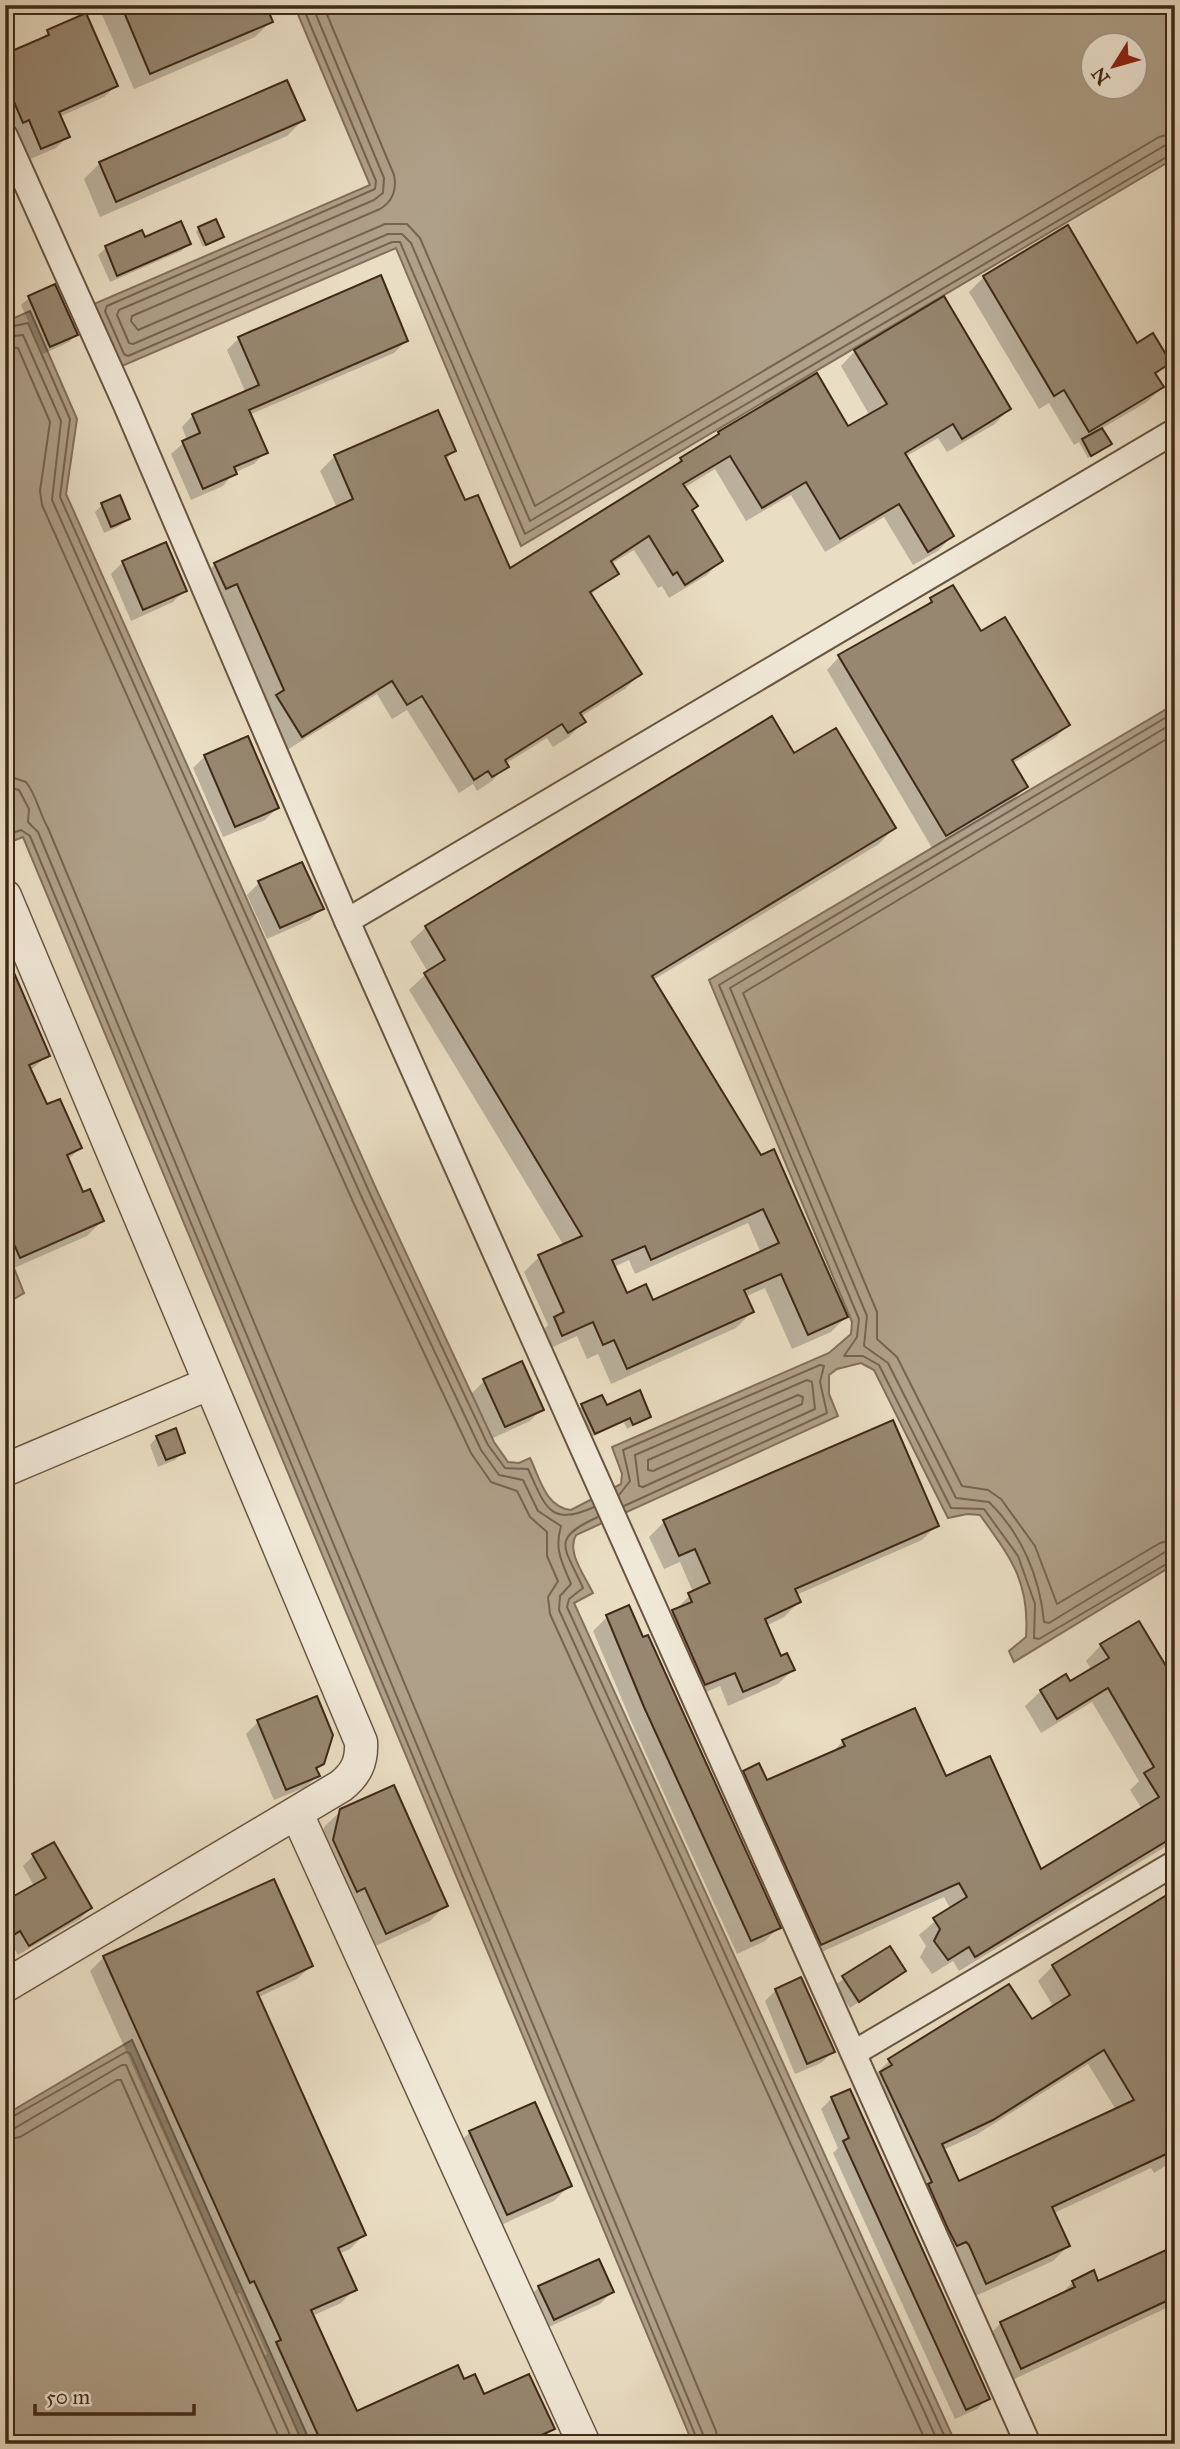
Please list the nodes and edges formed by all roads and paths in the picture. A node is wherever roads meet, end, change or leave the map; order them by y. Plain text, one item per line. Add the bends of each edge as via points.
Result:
1 (5, 136) edge
2 (1175, 431) edge
3 (5, 897) edge
4 (347, 921) junction
5 (208, 1384) junction
6 (5, 1470) edge
7 (297, 1814) junction
8 (1175, 1863) edge
9 (5, 1986) edge
10 (854, 2053) junction
11 (584, 2444) edge
12 (1028, 2444) edge

1 - 4 street
2 - 4 street
3 - 5 street
4 - 10 street
5 - 6 street
5 - 7 street via 361,1742 362,1755 351,1778
7 - 9 street
7 - 11 street
8 - 10 street
10 - 12 street

